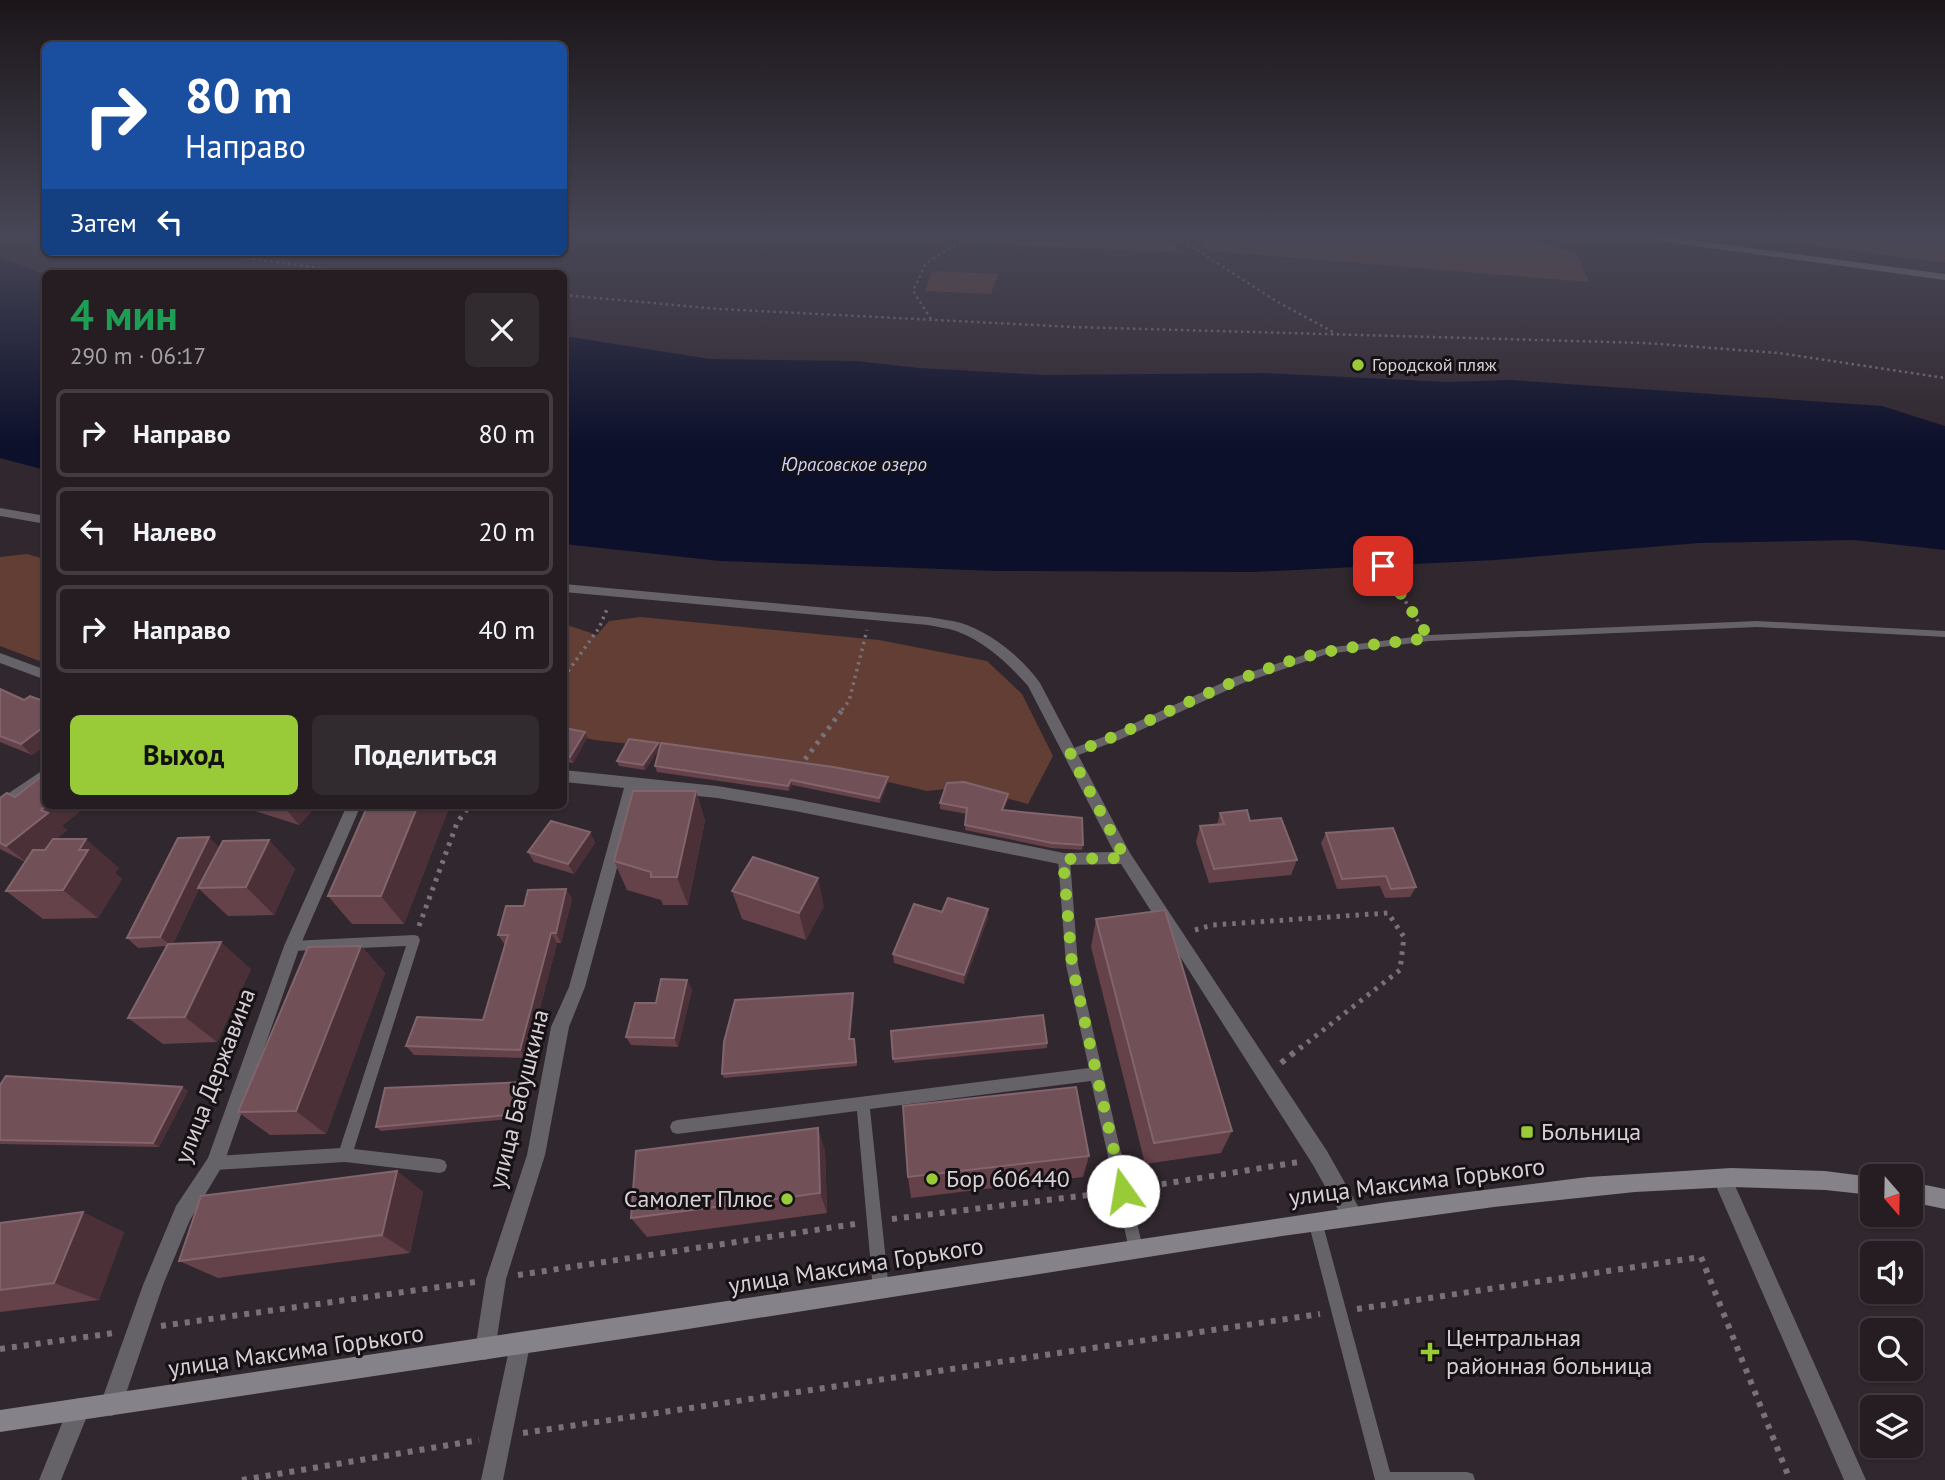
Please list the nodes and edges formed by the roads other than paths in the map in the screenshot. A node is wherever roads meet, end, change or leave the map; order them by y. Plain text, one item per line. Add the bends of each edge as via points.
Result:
1 (0, 512) edge
2 (42, 519) edge
3 (567, 588) edge
4 (1945, 634) edge
5 (0, 658) edge
6 (42, 674) edge
7 (1070, 754) junction
8 (42, 776) edge
9 (567, 776) edge
10 (633, 782) junction
11 (0, 807) edge
12 (352, 809) edge
13 (1125, 858) junction
14 (1063, 859) junction
15 (292, 946) junction
16 (1096, 1074) junction
17 (863, 1104) junction
18 (677, 1127) dead end
19 (345, 1155) junction
20 (215, 1163) junction
21 (440, 1166) dead end
22 (1722, 1178) junction
23 (1860, 1184) edge
24 (1923, 1194) edge
25 (1945, 1199) edge
26 (1352, 1215) junction
27 (1315, 1221) junction
28 (1136, 1249) junction
29 (881, 1290) junction
30 (520, 1345) junction
31 (485, 1350) junction
32 (111, 1405) junction
33 (79, 1409) junction
34 (0, 1421) edge
35 (50, 1480) edge
36 (492, 1480) edge
37 (1384, 1480) edge
38 (1467, 1480) edge
39 (1856, 1480) edge

1 - 2 street
3 - 7 street via 949,625 985,640 1018,666
4 - 7 lane via 1757,624 1429,638 1326,650 1239,680
5 - 6 street
7 - 13 street
8 - 11 street
9 - 10 street
10 - 14 street via 795,805
10 - 31 street, улица Бабушкина via 577,988 560,1027 536,1155 496,1279
12 - 15 street, улица Державина
13 - 14 street
13 - 26 street via 1320,1158
14 - 16 lane via 1072,965
15 - 19 lane via 414,940
15 - 20 street, улица Державина
16 - 17 lane
16 - 28 lane
17 - 18 lane
17 - 29 lane
19 - 20 lane
19 - 21 lane
20 - 32 street, улица Державина via 183,1213
22 - 23 main road, улица Максима Горького
22 - 26 main road, улица Максима Горького via 1586,1187
22 - 39 street
24 - 25 main road
26 - 27 main road, улица Максима Горького
27 - 28 main road, улица Максима Горького
27 - 37 lane
28 - 29 main road, улица Максима Горького
29 - 30 main road, улица Максима Горького
30 - 31 main road, улица Максима Горького
30 - 36 street
31 - 32 main road, улица Максима Горького
32 - 33 main road, улица Максима Горького
33 - 34 main road, улица Максима Горького
33 - 35 street
37 - 38 lane

